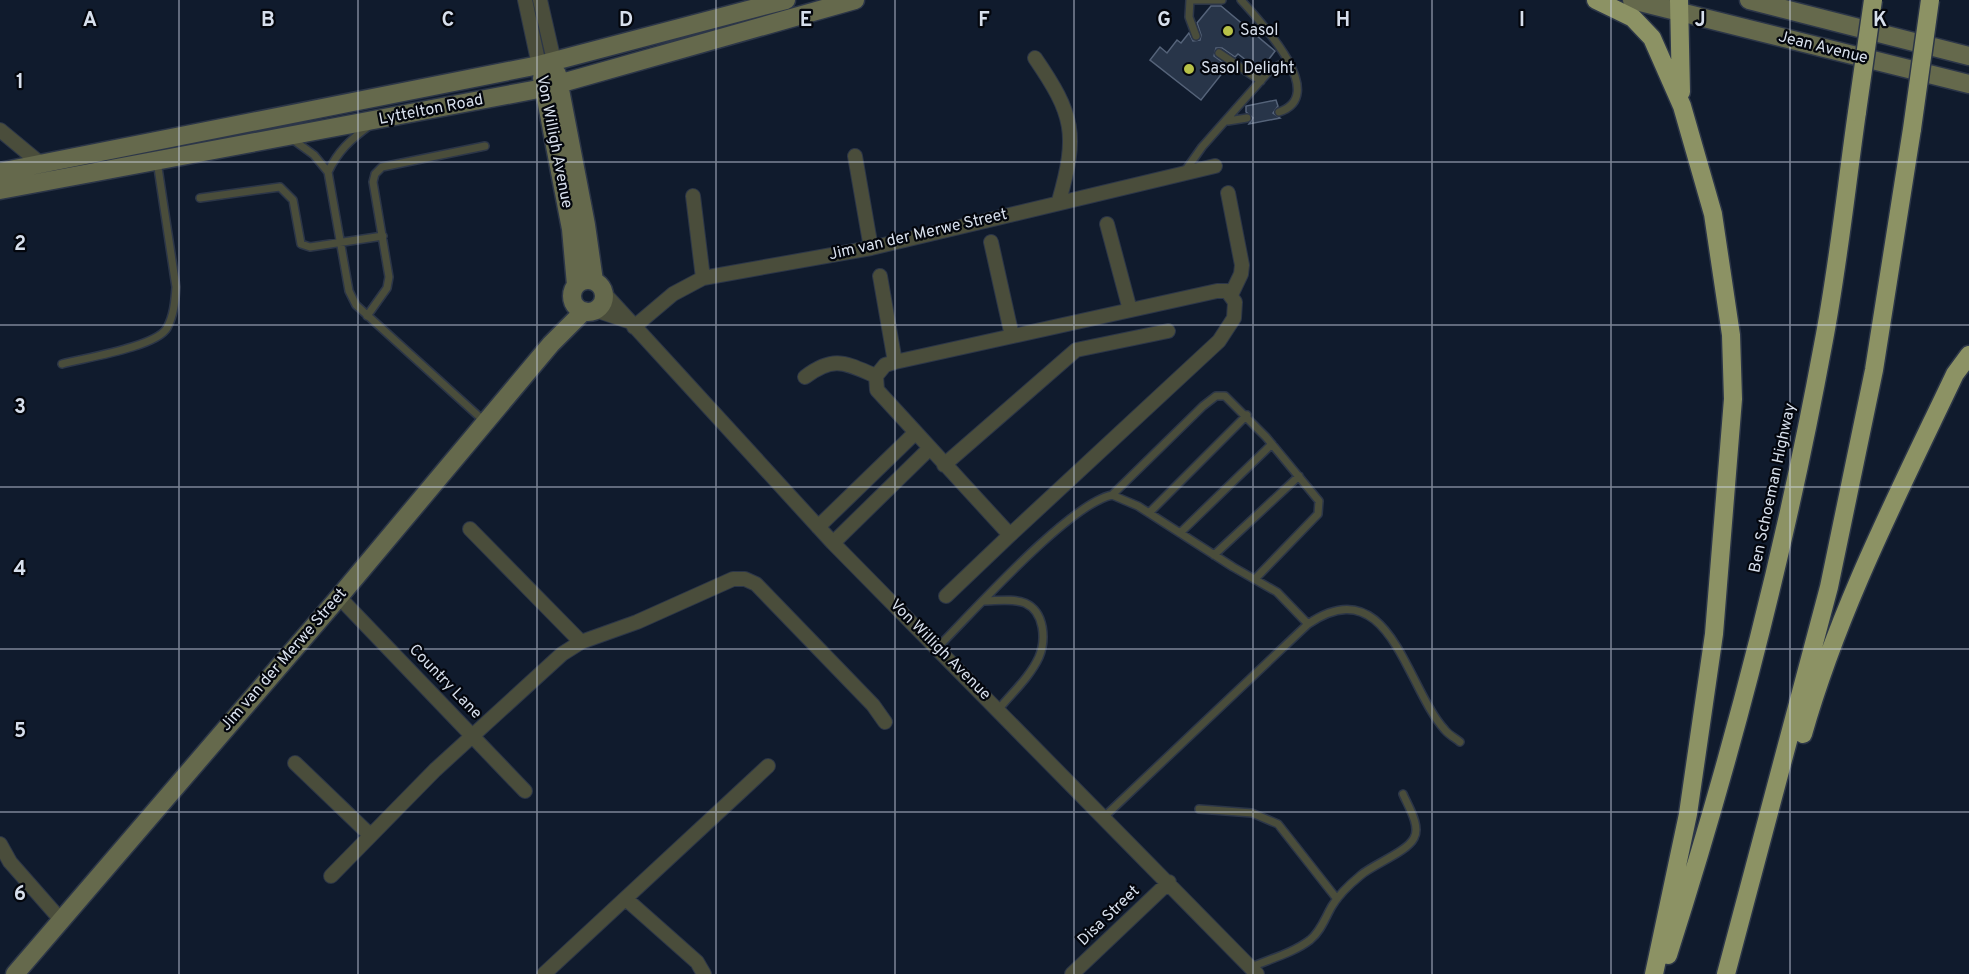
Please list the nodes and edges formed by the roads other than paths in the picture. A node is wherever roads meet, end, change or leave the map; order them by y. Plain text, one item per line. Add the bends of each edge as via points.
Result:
1 (525, 0) edge
2 (540, 0) edge
3 (786, 0) edge
4 (855, 0) edge
5 (1192, 0) edge
6 (1222, 0) edge
7 (1241, 0) edge
8 (1596, 0) edge
9 (1632, 0) edge
10 (1749, 0) edge
11 (1873, 0) edge
12 (1930, 0) edge
13 (1678, 5) edge
14 (1196, 36) dead end
15 (1219, 53) dead end
16 (1969, 56) edge
17 (1035, 58) dead end
18 (1288, 61) junction
19 (547, 63) junction
20 (1261, 81) junction
21 (1969, 84) edge
22 (551, 86) junction
23 (1682, 106) junction
24 (1279, 112) dead end
25 (1247, 118) dead end
26 (379, 119) junction
27 (1228, 121) junction
28 (0, 130) edge
29 (287, 136) junction
30 (485, 147) dead end
31 (855, 156) dead end
32 (157, 159) junction
33 (41, 164) junction
34 (1215, 166) dead end
35 (0, 172) edge
36 (328, 172) junction
37 (1183, 173) junction
38 (0, 190) edge
39 (1228, 193) dead end
40 (693, 196) dead end
41 (200, 198) dead end
42 (1059, 201) junction
43 (1107, 224) dead end
44 (383, 236) junction
45 (991, 242) dead end
46 (340, 243) junction
47 (871, 248) junction
48 (880, 276) dead end
49 (703, 278) junction
50 (599, 287) junction
51 (1231, 295) junction
52 (582, 301) junction
53 (1130, 310) junction
54 (367, 316) junction
55 (631, 324) junction
56 (1168, 331) dead end
57 (1012, 336) junction
58 (1969, 355) edge
59 (895, 362) junction
60 (62, 364) dead end
61 (876, 376) junction
62 (805, 377) dead end
63 (1247, 415) junction
64 (486, 422) junction
65 (915, 433) junction
66 (1272, 444) junction
67 (929, 449) junction
68 (944, 465) junction
69 (1299, 476) junction
70 (1112, 495) junction
71 (1149, 513) junction
72 (818, 527) junction
73 (470, 529) dead end
74 (1180, 533) junction
75 (1010, 535) junction
76 (833, 543) junction
77 (1214, 555) junction
78 (1255, 579) junction
79 (946, 596) dead end
80 (339, 597) junction
81 (983, 602) junction
82 (1308, 624) junction
83 (581, 642) junction
84 (937, 648) junction
85 (998, 710) junction
86 (885, 722) dead end
87 (473, 735) junction
88 (1460, 742) dead end
89 (296, 763) dead end
90 (768, 765) dead end
91 (525, 791) dead end
92 (1403, 794) dead end
93 (1199, 809) dead end
94 (1104, 817) junction
95 (369, 834) junction
96 (0, 844) edge
97 (331, 876) dead end
98 (1169, 882) junction
99 (626, 899) junction
100 (1337, 899) junction
101 (62, 920) junction
102 (1254, 971) edge
103 (15, 974) edge
104 (544, 974) edge
105 (704, 974) edge
106 (1072, 974) edge
107 (1654, 974) edge
108 (1662, 974) edge
109 (1728, 974) edge

1 - 19 street, Von Willigh Avenue
2 - 19 street, Von Willigh Avenue
3 - 19 main road, Lyttelton Road
4 - 22 main road, Lyttelton Road
5 - 6 lane
5 - 14 lane via 1189,17
7 - 18 lane via 1281,45
8 - 23 highway via 1633,18 1652,38
9 - 13 main road
10 - 16 main road, Jean Avenue
11 - 108 highway, Ben Schoeman Highway, bridge via 1824,344 1777,563 1710,822
12 - 109 highway, bridge via 1874,370 1829,587
13 - 21 main road, Jean Avenue
13 - 23 highway
15 - 20 lane
17 - 42 street via 1058,91 1069,118 1071,157
18 - 20 lane via 1276,65
18 - 24 lane via 1296,96 1291,106
19 - 22 main road, Von Willigh Avenue
19 - 33 main road, Lyttelton Road
20 - 27 lane
22 - 26 main road, Lyttelton Road
22 - 50 main road, Von Willigh Avenue
22 - 52 main road, Von Willigh Avenue
23 - 107 highway via 1713,214 1731,335 1733,399 1714,634 1688,814
25 - 27 lane
26 - 29 main road, Lyttelton Road
26 - 36 lane via 346,143
27 - 37 lane
28 - 33 street
29 - 32 main road, Lyttelton Road
29 - 36 lane via 314,155
30 - 44 lane via 382,167 373,182
31 - 47 street
32 - 38 main road, Lyttelton Road
32 - 60 lane via 176,287 166,330 151,341
33 - 35 main road, Lyttelton Road
34 - 37 street, Jim van der Merwe Street
36 - 46 lane
37 - 42 street, Jim van der Merwe Street
39 - 51 street via 1242,265
40 - 49 street
41 - 46 lane via 280,188 293,200 301,244 310,247
42 - 47 street, Jim van der Merwe Street
43 - 53 street
44 - 46 lane
44 - 54 lane via 387,288
45 - 57 street
46 - 54 lane via 349,291
47 - 49 street, Jim van der Merwe Street
48 - 59 street
49 - 55 street, Jim van der Merwe Street
50 - 52 main road, Jim van der Merwe Street via 602,303
50 - 52 main road via 584,280
50 - 55 street, Von Willigh Avenue
51 - 53 street via 1217,291
51 - 75 street via 1235,302 1234,318 1219,342
52 - 55 street, Von Willigh Avenue
52 - 64 main road, Jim van der Merwe Street via 556,327 551,344
53 - 57 street
54 - 64 lane
55 - 72 street, Von Willigh Avenue
56 - 68 street via 1076,350
57 - 59 street
58 - 109 highway via 1955,374 1873,548 1816,688
59 - 61 street via 885,365
61 - 62 street via 842,362 820,365
61 - 65 street via 877,390
63 - 66 lane
63 - 70 lane via 1225,396 1216,396
63 - 71 lane
64 - 80 main road, Jim van der Merwe Street
65 - 67 street
65 - 72 street
66 - 69 lane
66 - 74 lane
67 - 68 street
67 - 76 street
68 - 75 street
69 - 77 lane
69 - 78 lane via 1319,501 1318,514
70 - 71 lane
70 - 81 lane via 1090,503
71 - 74 lane
72 - 76 street, Von Willigh Avenue
73 - 83 street
74 - 77 lane
75 - 79 street
76 - 84 street, Von Willigh Avenue
77 - 78 lane
78 - 82 lane via 1277,592
80 - 87 street, Country Lane
80 - 101 main road, Jim van der Merwe Street
81 - 84 lane
81 - 85 lane via 1012,600 1027,604 1042,622 1039,657
82 - 88 lane via 1329,611 1341,609 1377,620 1445,731
82 - 94 lane
83 - 86 street via 637,622 717,585 745,579 768,595
83 - 87 street via 548,664
84 - 85 street, Von Willigh Avenue
85 - 94 street, Von Willigh Avenue
87 - 91 street, Country Lane
87 - 95 street
89 - 95 street
90 - 99 street
92 - 100 lane via 1416,826 1414,838 1361,874
93 - 100 lane via 1252,813 1278,825
94 - 98 street, Von Willigh Avenue
95 - 97 street
96 - 101 street via 10,862
98 - 102 street, Von Willigh Avenue
98 - 106 street, Disa Street
99 - 104 street
99 - 105 street via 697,962
100 - 102 lane via 1311,940
101 - 103 main road, Jim van der Merwe Street

